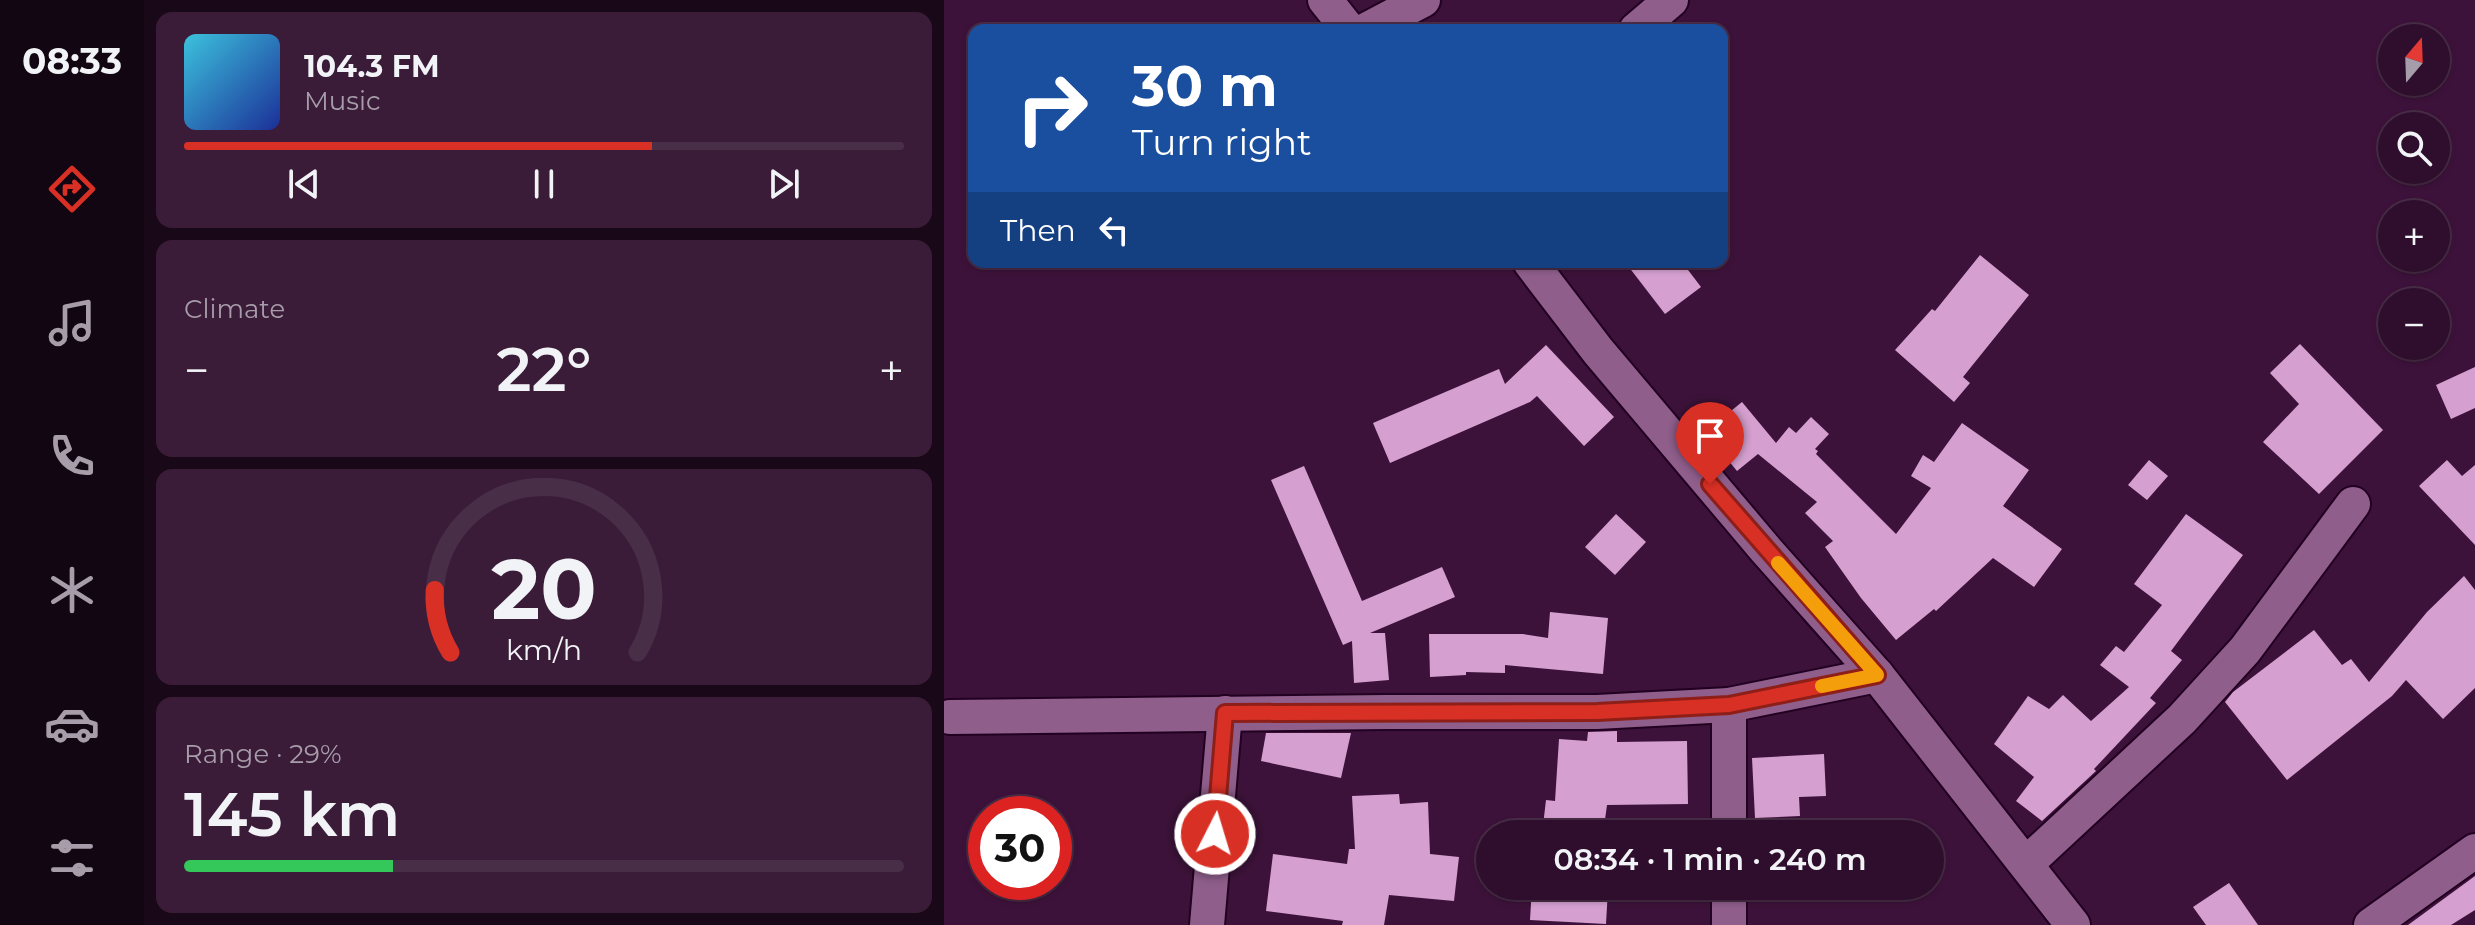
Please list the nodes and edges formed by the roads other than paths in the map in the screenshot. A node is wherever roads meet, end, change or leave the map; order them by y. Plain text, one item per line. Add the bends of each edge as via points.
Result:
1 (1325, 0) edge
2 (1423, 0) edge
3 (1671, 0) edge
4 (1344, 24) edge
5 (1377, 24) edge
6 (1643, 24) edge
7 (1535, 268) edge
8 (2353, 504) dead end
9 (1877, 675) junction
10 (1729, 705) junction
11 (1225, 713) junction
12 (950, 717) dead end
13 (1729, 820) edge
14 (2475, 851) edge
15 (2026, 864) junction
16 (1729, 900) edge
17 (1207, 925) edge
18 (1729, 925) edge
19 (2073, 925) edge
20 (2371, 925) edge

1 - 4 street
2 - 5 street
3 - 6 street
7 - 9 street via 1608,363
8 - 15 street via 2245,650 2182,719
9 - 10 street
9 - 15 street
10 - 11 street via 1597,712
10 - 13 street
11 - 12 street
11 - 17 street
14 - 20 street
15 - 19 street
16 - 18 street

